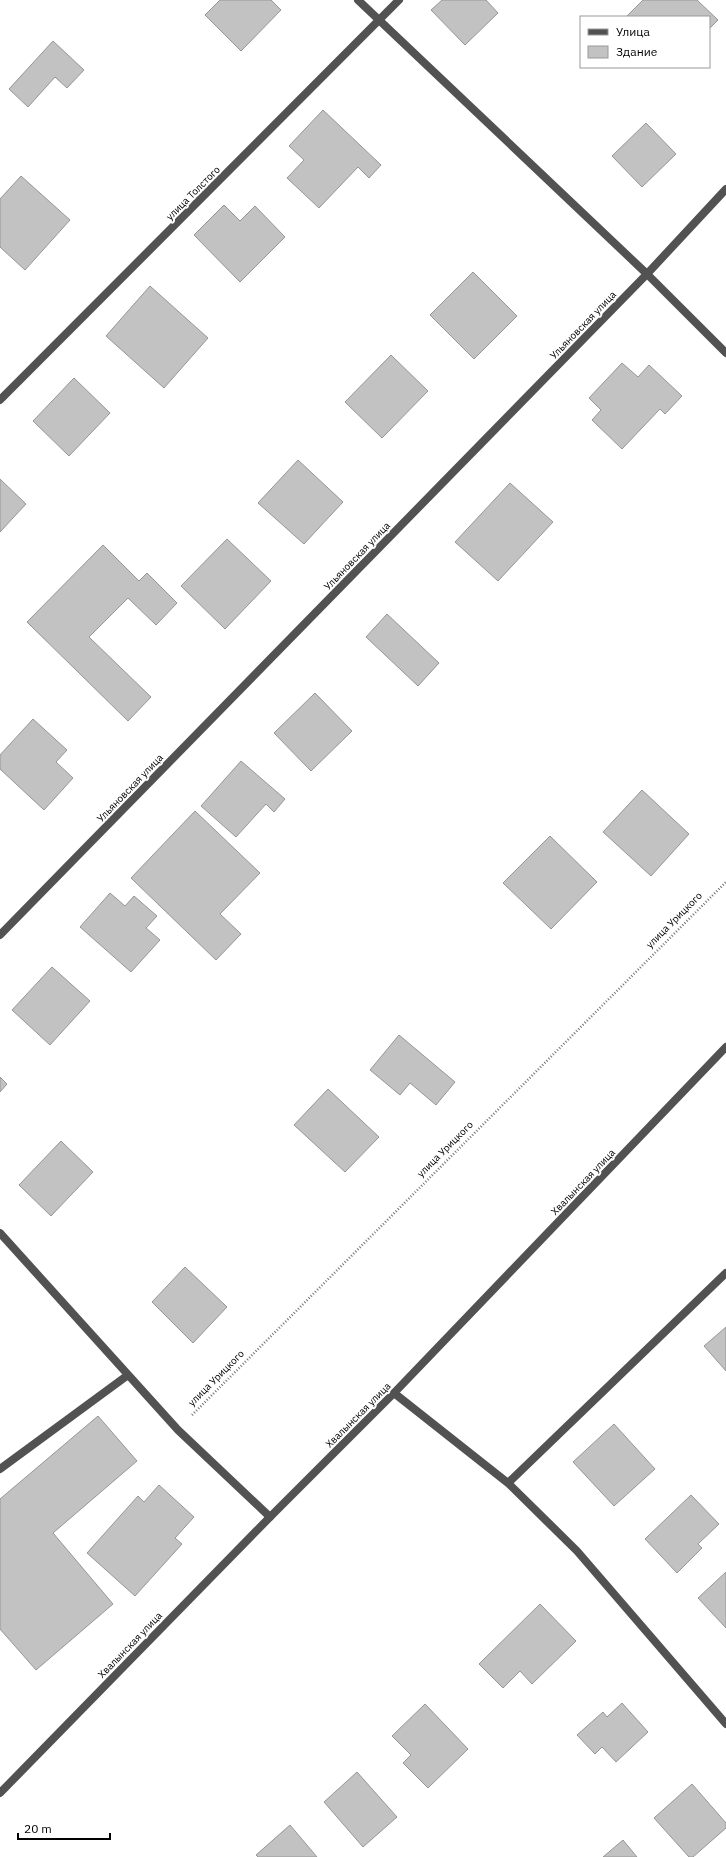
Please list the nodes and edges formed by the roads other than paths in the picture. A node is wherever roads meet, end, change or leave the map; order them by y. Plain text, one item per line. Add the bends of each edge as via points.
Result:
1 (358, 0) edge
2 (399, 0) edge
3 (380, 21) junction
4 (726, 190) edge
5 (647, 274) junction
6 (726, 353) edge
7 (0, 400) edge
8 (0, 935) edge
9 (726, 1047) edge
10 (0, 1233) edge
11 (726, 1273) edge
12 (128, 1375) junction
13 (394, 1392) junction
14 (0, 1469) edge
15 (508, 1483) junction
16 (270, 1516) junction
17 (726, 1724) edge
18 (0, 1793) edge

1 - 3 street
2 - 3 street, улица Толстого
3 - 5 street
3 - 7 street, улица Толстого
4 - 5 street, Ульяновская улица
5 - 6 street
5 - 8 street, Ульяновская улица
9 - 13 street, Хвалынская улица
10 - 12 street
11 - 15 street
12 - 14 street
12 - 16 street via 178,1430
13 - 15 street
13 - 16 street, Хвалынская улица
15 - 17 street via 577,1550
16 - 18 street, Хвалынская улица

